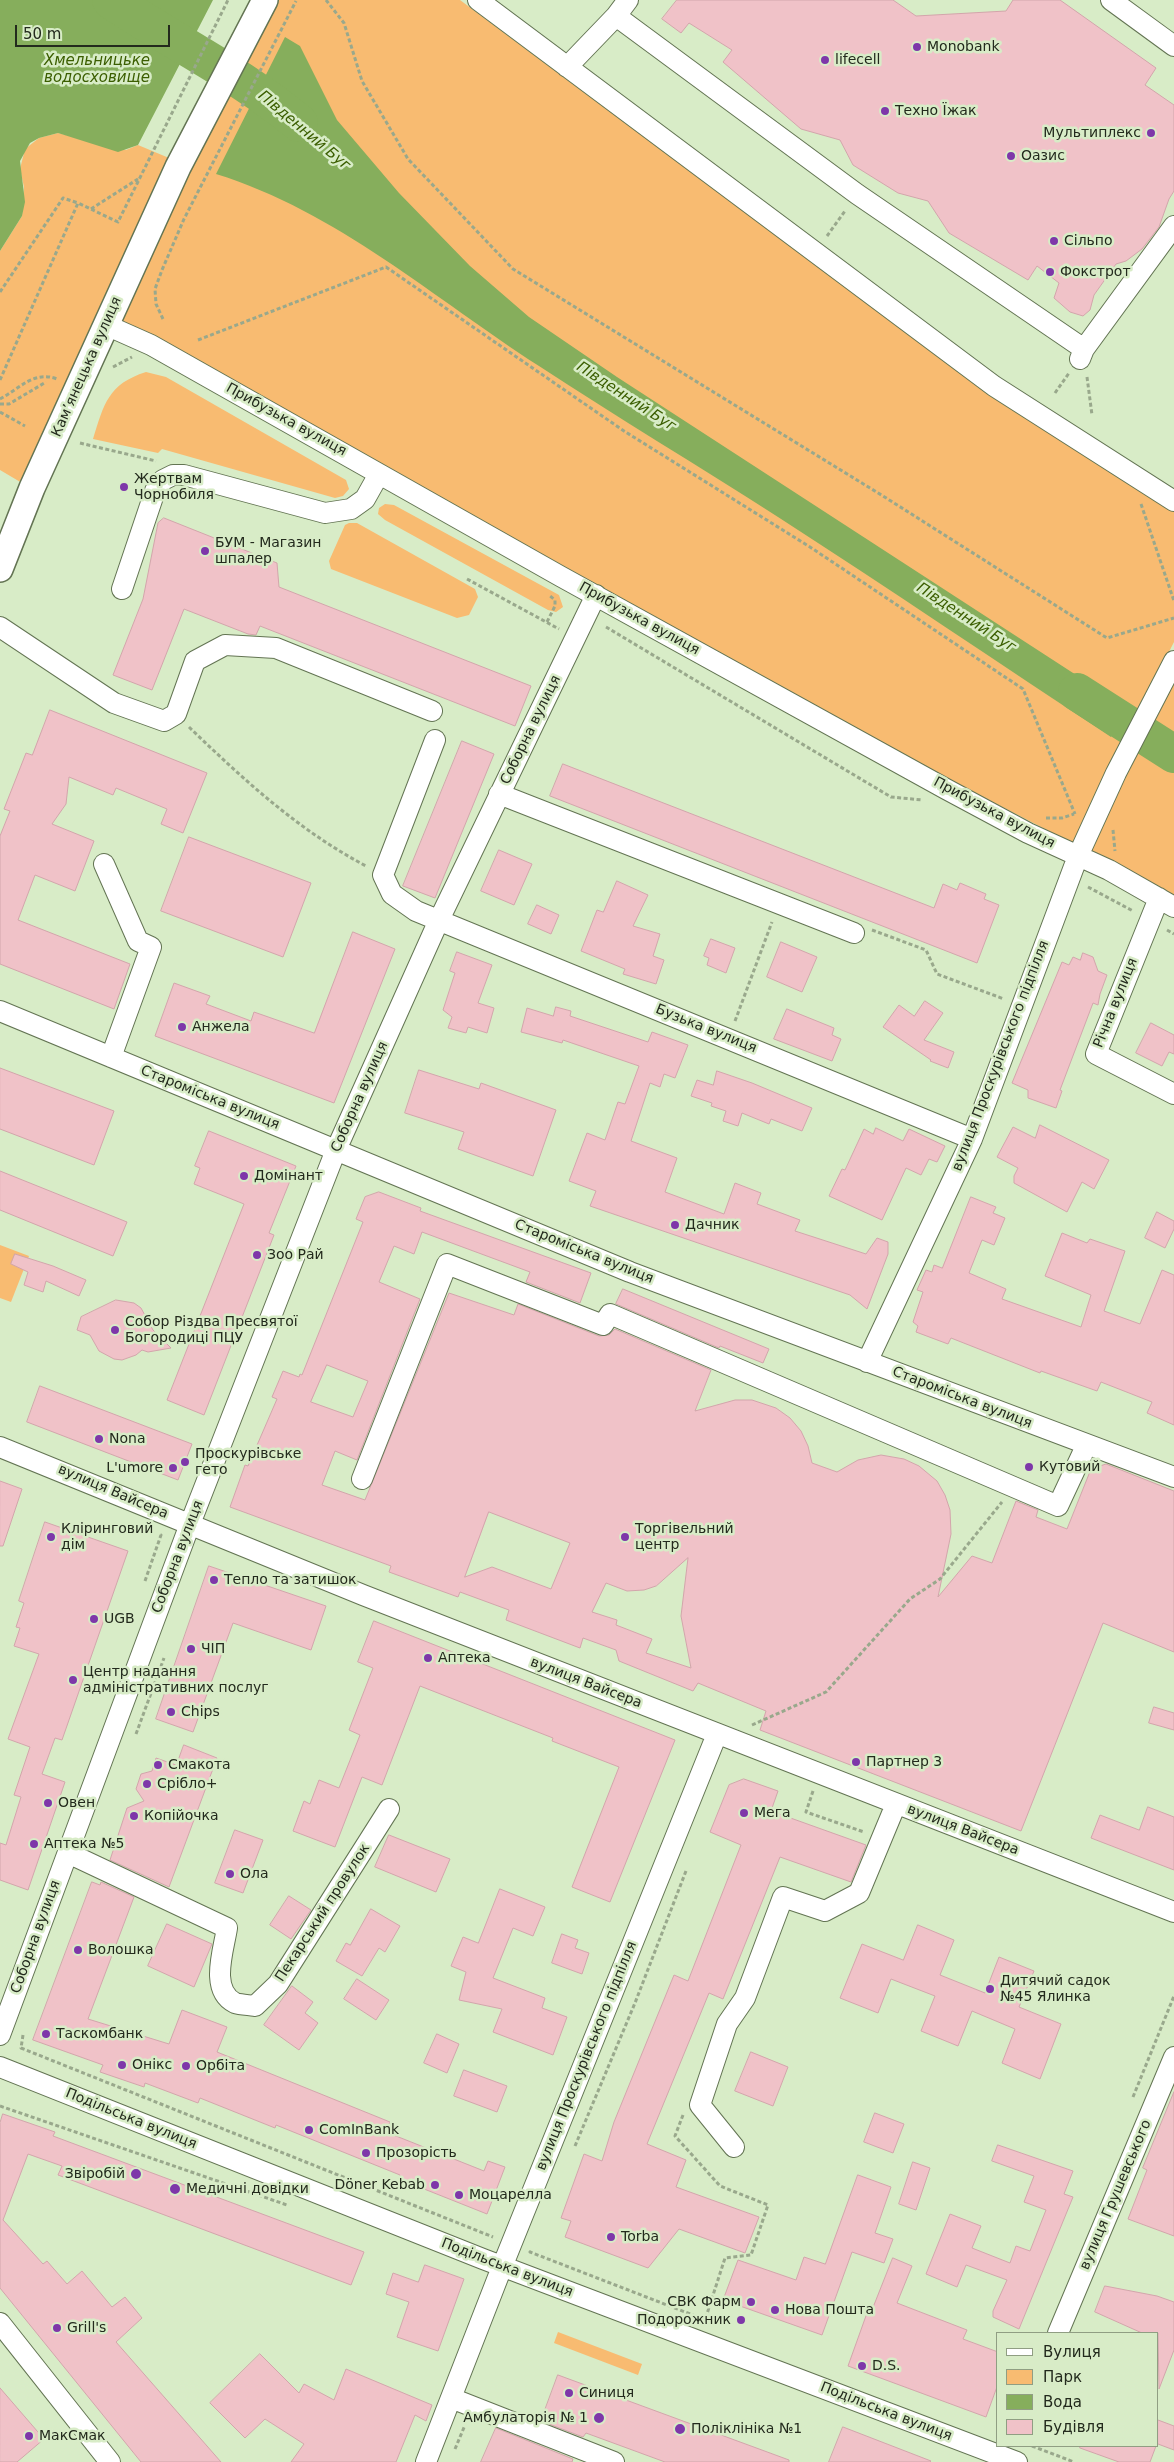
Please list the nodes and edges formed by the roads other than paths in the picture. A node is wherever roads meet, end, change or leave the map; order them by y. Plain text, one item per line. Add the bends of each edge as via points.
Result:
1 (264, 0) edge
2 (478, 0) edge
3 (628, 0) edge
4 (1111, 0) edge
5 (616, 16) junction
6 (1174, 46) edge
7 (567, 67) junction
8 (1174, 226) edge
9 (106, 324) junction
10 (379, 474) junction
11 (1174, 501) edge
12 (0, 569) edge
13 (122, 589) dead end
14 (596, 595) junction
15 (0, 627) edge
16 (1170, 670) edge
17 (432, 711) dead end
18 (434, 740) dead end
19 (500, 794) junction
20 (1078, 856) junction
21 (104, 864) dead end
22 (1167, 903) edge
23 (439, 920) junction
24 (854, 933) road end
25 (0, 1011) edge
26 (111, 1057) junction
27 (1174, 1094) edge
28 (972, 1139) junction
29 (336, 1150) junction
30 (867, 1362) junction
31 (1086, 1446) junction
32 (0, 1447) edge
33 (1174, 1477) edge
34 (362, 1479) dead end
35 (190, 1524) junction
36 (717, 1734) junction
37 (896, 1804) junction
38 (389, 1809) dead end
39 (68, 1853) junction
40 (1174, 1912) edge
41 (0, 2035) edge
42 (1174, 2056) edge
43 (0, 2067) edge
44 (734, 2147) dead end
45 (502, 2266) junction
46 (0, 2323) edge
47 (1058, 2332) edge
48 (451, 2398) junction
49 (1009, 2457) edge
50 (110, 2462) edge
51 (426, 2462) edge
52 (614, 2462) edge

1 - 9 main road, Камʼянецька вулиця via 178,167
2 - 7 street
3 - 5 street
4 - 6 street
5 - 7 street
5 - 8 street via 857,194 1082,354
7 - 11 street via 994,386
9 - 10 street, Прибузька вулиця via 151,345
9 - 12 main road, Камʼянецька вулиця via 32,488
10 - 13 street via 365,499 351,509 325,513 201,478 173,475 162,480 155,490
10 - 14 street, Прибузька вулиця
14 - 19 street, Соборна вулиця
14 - 20 street, Прибузька вулиця via 946,789
15 - 17 street via 114,703 164,721 176,714 195,661 225,645 276,648
16 - 20 street, вулиця Проскурівського підпілля via 1116,773
18 - 23 street, Бузька вулиця via 383,875 392,894
19 - 23 street, Соборна вулиця
19 - 24 street
20 - 22 street, Прибузька вулиця
20 - 28 street, вулиця Проскурівського підпілля
21 - 26 street via 138,941 151,947
22 - 27 street, Річна вулиця via 1096,1054
23 - 28 street, Бузька вулиця
23 - 29 street, Соборна вулиця
25 - 26 street, Староміська вулиця
26 - 29 street, Староміська вулиця
28 - 30 street, вулиця Проскурівського підпілля
29 - 30 street, Староміська вулиця via 630,1272
29 - 35 street, Соборна вулиця
30 - 31 street, Староміська вулиця
31 - 33 street, Староміська вулиця
31 - 34 street via 1058,1506 610,1314 603,1324 447,1264
32 - 35 street, вулиця Вайсера
35 - 36 street, вулиця Вайсера
35 - 39 street, Соборна вулиця
36 - 37 street, вулиця Вайсера
36 - 45 street, вулиця Проскурівського підпілля
37 - 40 street, вулиця Вайсера
37 - 44 street via 859,1893 824,1911 783,1897 745,1998 727,2024 700,2106
38 - 39 street, Пекарський провулок via 278,1984 256,2006 236,2003 225,1993 219,1976 227,1928
39 - 41 street, Соборна вулиця
42 - 47 street, вулиця Грушевського
43 - 45 street, Подільська вулиця
45 - 48 street, вулиця Проскурівського підпілля
45 - 49 street, Подільська вулиця
46 - 50 street
48 - 51 street, вулиця Проскурівського підпілля
48 - 52 street

